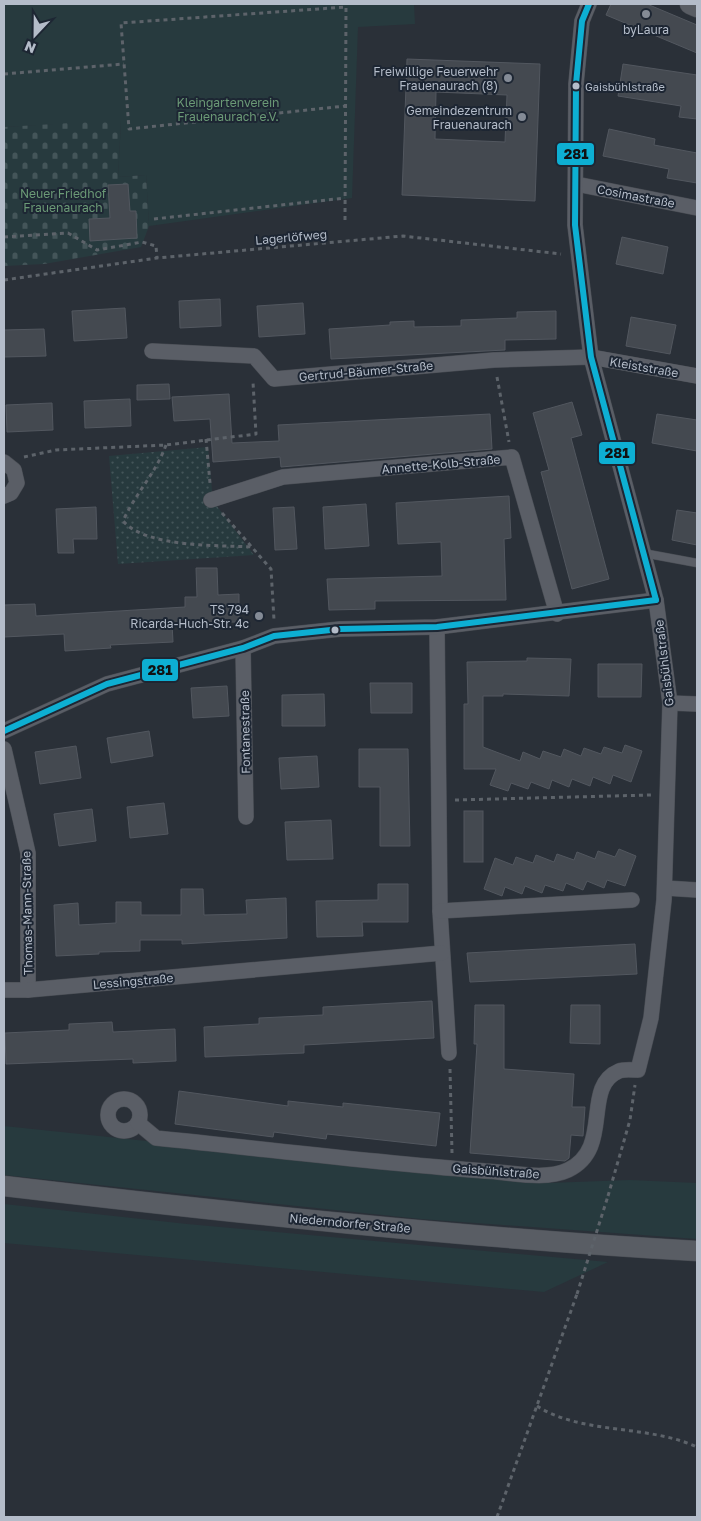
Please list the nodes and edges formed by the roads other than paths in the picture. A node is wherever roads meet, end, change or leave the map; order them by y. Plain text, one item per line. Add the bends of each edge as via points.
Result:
1 (589, 4) edge
2 (690, 4) edge
3 (697, 7) edge
4 (576, 184) junction
5 (697, 208) edge
6 (152, 351) dead end
7 (591, 357) junction
8 (697, 376) edge
9 (4, 462) edge
10 (4, 496) edge
11 (211, 500) road end
12 (643, 553) junction
13 (697, 563) edge
14 (656, 600) junction
15 (557, 614) junction
16 (437, 627) junction
17 (243, 648) junction
18 (670, 703) junction
19 (697, 704) edge
20 (4, 731) edge
21 (4, 749) edge
22 (246, 817) dead end
23 (665, 888) junction
24 (697, 890) edge
25 (632, 900) dead end
26 (440, 911) junction
27 (442, 953) junction
28 (4, 990) edge
29 (28, 990) junction
30 (449, 1053) road end
31 (138, 1123) dead end
32 (4, 1186) edge
33 (697, 1251) edge

1 - 4 street, Gaisbühlstraße via 582,21 576,84
2 - 3 main road
4 - 5 street, Cosimastraße
4 - 7 street, Gaisbühlstraße via 575,225
6 - 7 street, Gertrud-Bäumer-Straße via 254,356 274,379 494,360
7 - 8 street, Kleiststraße
7 - 12 street, Gaisbühlstraße
9 - 10 street via 14,470 17,483 11,493
11 - 15 street, Annette-Kolb-Straße via 283,478 512,457
12 - 13 lane
12 - 14 street, Gaisbühlstraße
14 - 15 street
14 - 18 street, Gaisbühlstraße
15 - 16 street
16 - 17 street via 340,629 274,636
16 - 26 street
17 - 20 street via 107,684
17 - 22 street, Fontanestraße
18 - 19 street
18 - 23 street, Gaisbühlstraße
21 - 29 street, Thomas-Mann-Straße via 28,853
23 - 24 street
23 - 31 street, Gaisbühlstraße via 651,1018 638,1070 619,1071 607,1080 599,1095 593,1143 580,1162 567,1171 548,1175 452,1168 156,1138
25 - 26 street
26 - 27 street
27 - 29 street, Lessingstraße
27 - 30 street
28 - 29 street, Lessingstraße
32 - 33 main road, Niederndorfer Straße via 432,1231

